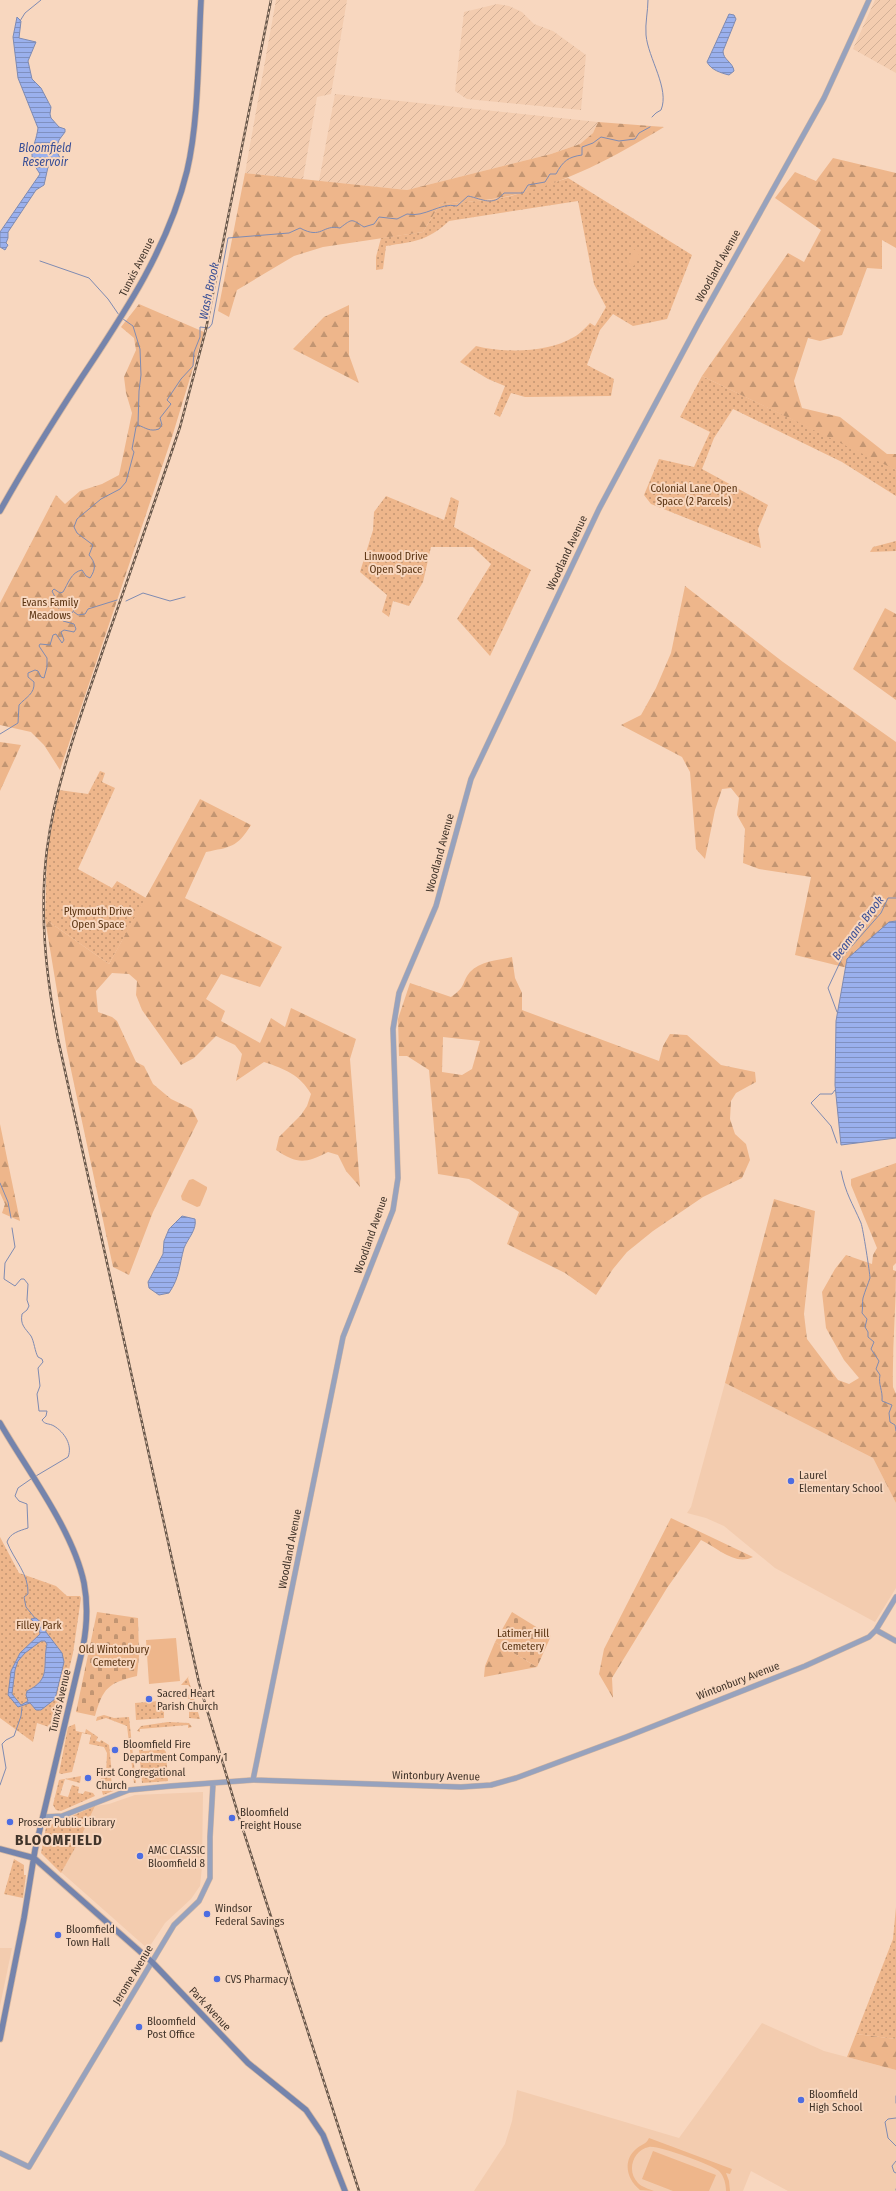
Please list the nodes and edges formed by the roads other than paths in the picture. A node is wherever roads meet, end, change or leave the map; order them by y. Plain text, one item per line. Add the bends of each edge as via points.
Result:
1 (201, 0) edge
2 (869, 0) edge
3 (0, 511) edge
4 (0, 1423) edge
5 (896, 1596) edge
6 (876, 1630) junction
7 (896, 1641) edge
8 (253, 1780) junction
9 (213, 1784) junction
10 (43, 1817) junction
11 (0, 1849) edge
12 (34, 1858) junction
13 (152, 1962) junction
14 (0, 2039) edge
15 (0, 2153) edge
16 (345, 2191) edge

1 - 3 main road, Tunxis Avenue via 194,124 187,172 156,255 121,318 35,449
2 - 8 street, Woodland Avenue via 824,98 599,509 471,779 436,906 399,993 395,1009 393,1029 398,1178 396,1194 393,1210 372,1267 343,1337
4 - 10 main road, Tunxis Avenue via 57,1519 79,1567 86,1602 83,1647
5 - 6 street
6 - 7 street
6 - 8 street, Wintonbury Avenue via 869,1637 805,1666 626,1737 491,1785 461,1787
8 - 9 street, Wintonbury Avenue
9 - 10 street, Wintonbury Avenue via 129,1790 62,1816
9 - 13 street, Jerome Avenue via 210,1878 207,1887 199,1902 174,1925
10 - 12 main road, Tunxis Avenue
11 - 12 main road
12 - 13 main road, Park Avenue
12 - 14 main road, Tunxis Avenue
13 - 15 street, Jerome Avenue via 29,2167
13 - 16 main road, Park Avenue via 243,2058 309,2113 323,2135

